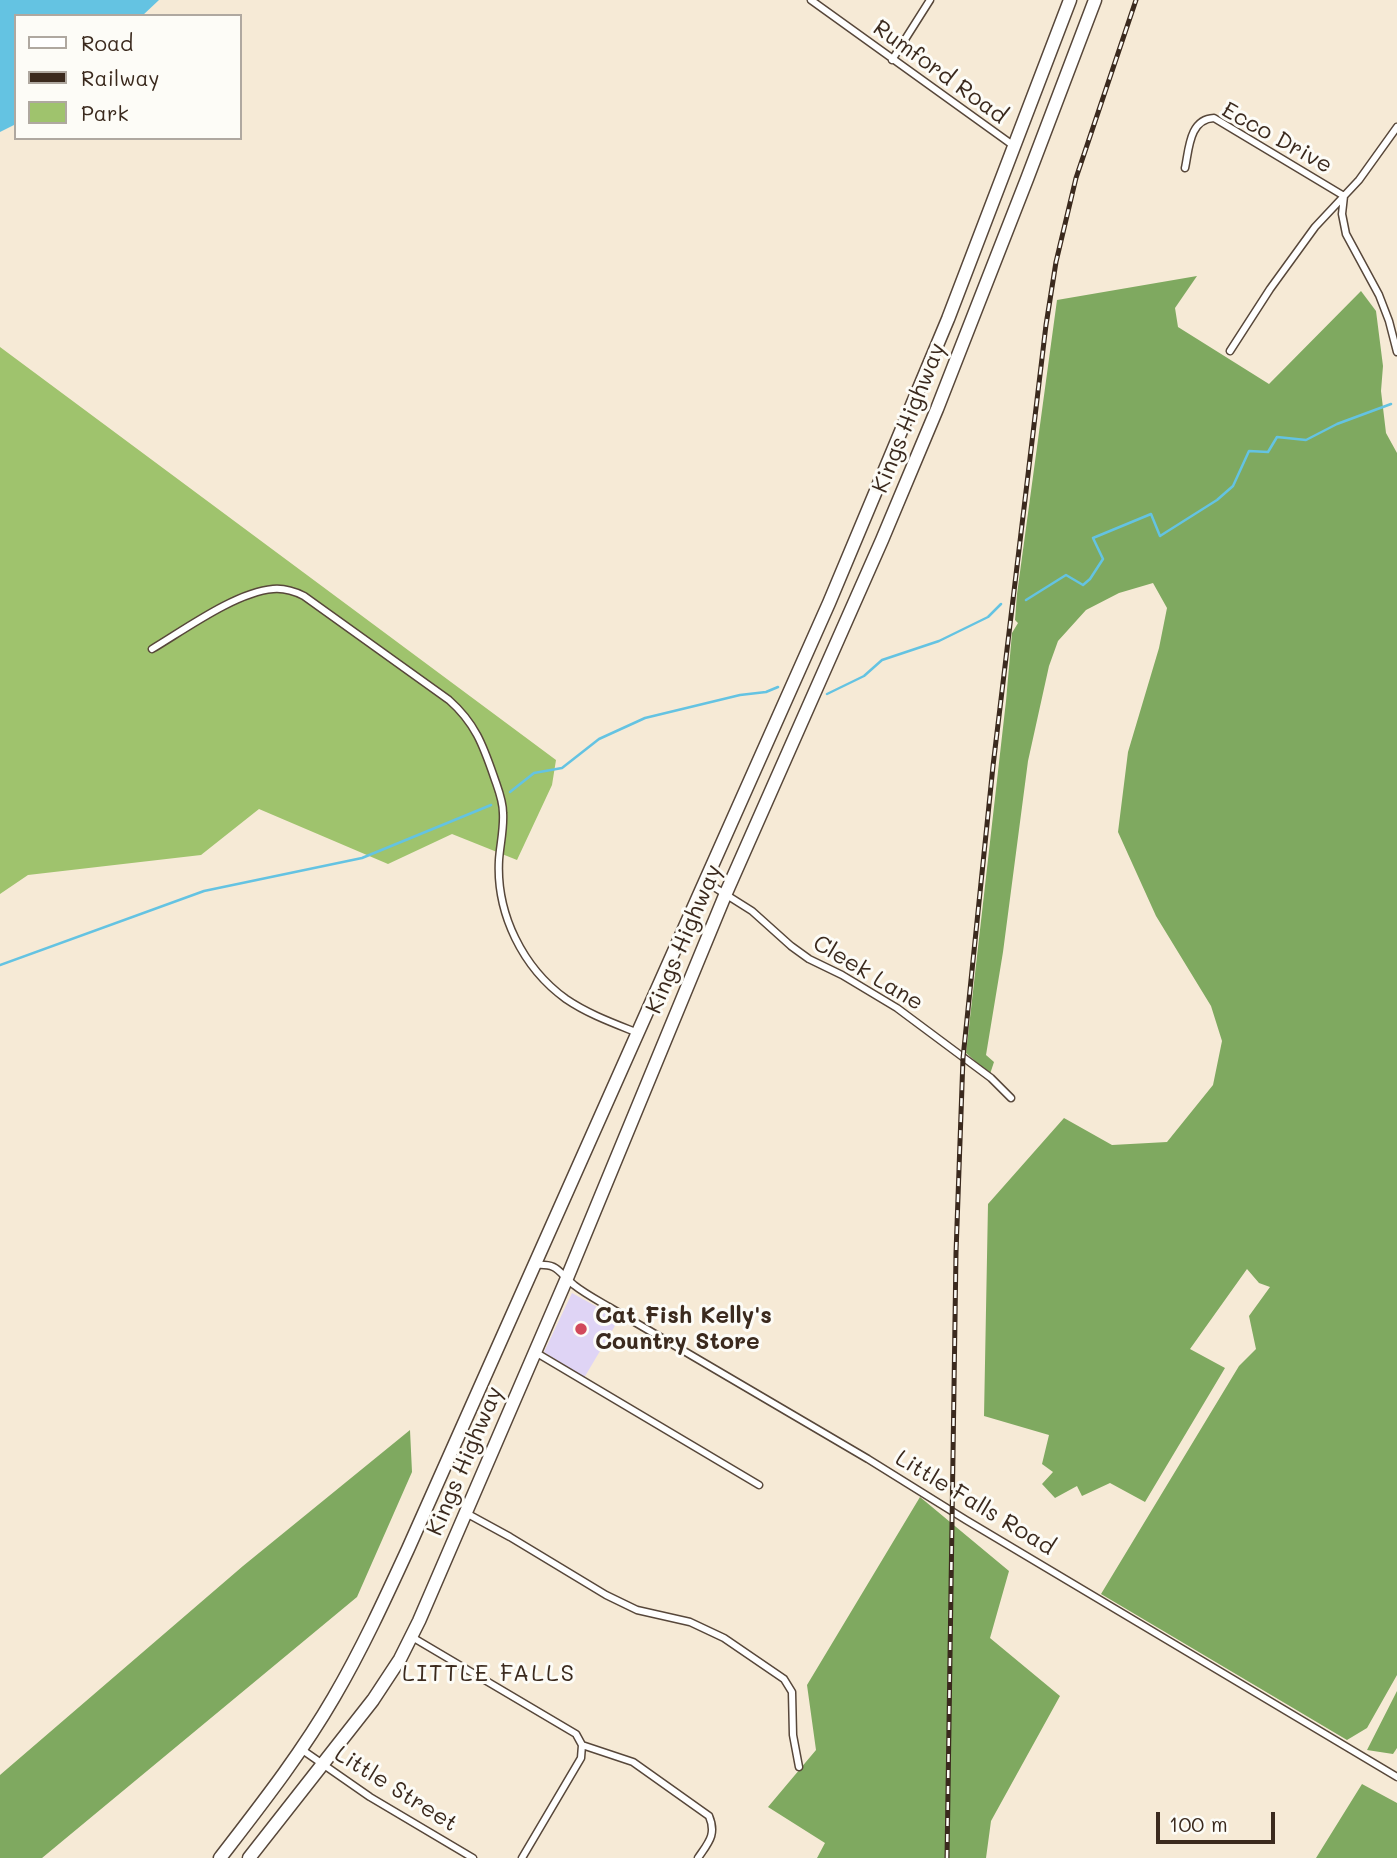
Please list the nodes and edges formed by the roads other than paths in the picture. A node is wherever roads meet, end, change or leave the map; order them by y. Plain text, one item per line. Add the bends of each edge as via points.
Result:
1 (811, 0) edge
2 (930, 0) edge
3 (1070, 0) edge
4 (1095, 0) edge
5 (892, 60) junction
6 (1397, 127) edge
7 (1014, 147) junction
8 (1185, 168) dead end
9 (1344, 196) junction
10 (1397, 318) edge
11 (1389, 321) junction
12 (1230, 351) dead end
13 (1397, 352) edge
14 (916, 399) junction
15 (937, 409) junction
16 (152, 649) dead end
17 (705, 881) junction
18 (726, 893) junction
19 (638, 1033) junction
20 (1011, 1098) dead end
21 (535, 1265) junction
22 (567, 1278) junction
23 (535, 1352) junction
24 (759, 1485) dead end
25 (466, 1513) junction
26 (412, 1637) junction
27 (582, 1745) junction
28 (301, 1749) junction
29 (323, 1764) junction
30 (799, 1767) dead end
31 (1397, 1777) edge
32 (220, 1858) edge
33 (249, 1858) edge
34 (473, 1858) edge
35 (522, 1858) edge
36 (698, 1858) edge

1 - 5 street, Rumford Road
2 - 5 street
3 - 7 highway, Kings Highway
4 - 15 highway, Kings Highway
5 - 7 street, Rumford Road
6 - 9 street
7 - 14 highway, Kings Highway
8 - 9 street, Ecco Drive via 1197,125 1213,118
9 - 11 street via 1346,234
9 - 12 street via 1315,227
10 - 11 street
11 - 13 street
14 - 15 highway
14 - 17 highway, Kings Highway
15 - 18 highway, Kings Highway
16 - 19 street via 229,604 266,590 286,590 304,596 449,700 480,739 502,799 501,892 519,946 564,998
17 - 18 street, Cleek Lane
17 - 19 highway, Kings Highway
18 - 20 street, Cleek Lane via 809,959 907,1015
18 - 22 highway, Kings Highway
19 - 21 highway, Kings Highway
21 - 22 street, Little Falls Road via 550,1265
21 - 28 highway, Kings Highway via 372,1628
22 - 23 highway, Kings Highway
22 - 31 street, Little Falls Road
23 - 24 street
23 - 25 highway, Kings Highway
25 - 26 highway, Kings Highway
25 - 30 street via 637,1610 713,1632 784,1679 792,1692
26 - 27 street via 576,1734
26 - 29 highway, Kings Highway via 390,1676
27 - 35 street via 581,1758
27 - 36 street via 633,1762 709,1816 712,1836
28 - 29 street, Little Street
28 - 32 highway, Kings Highway
29 - 33 highway, Kings Highway
29 - 34 street, Little Street

